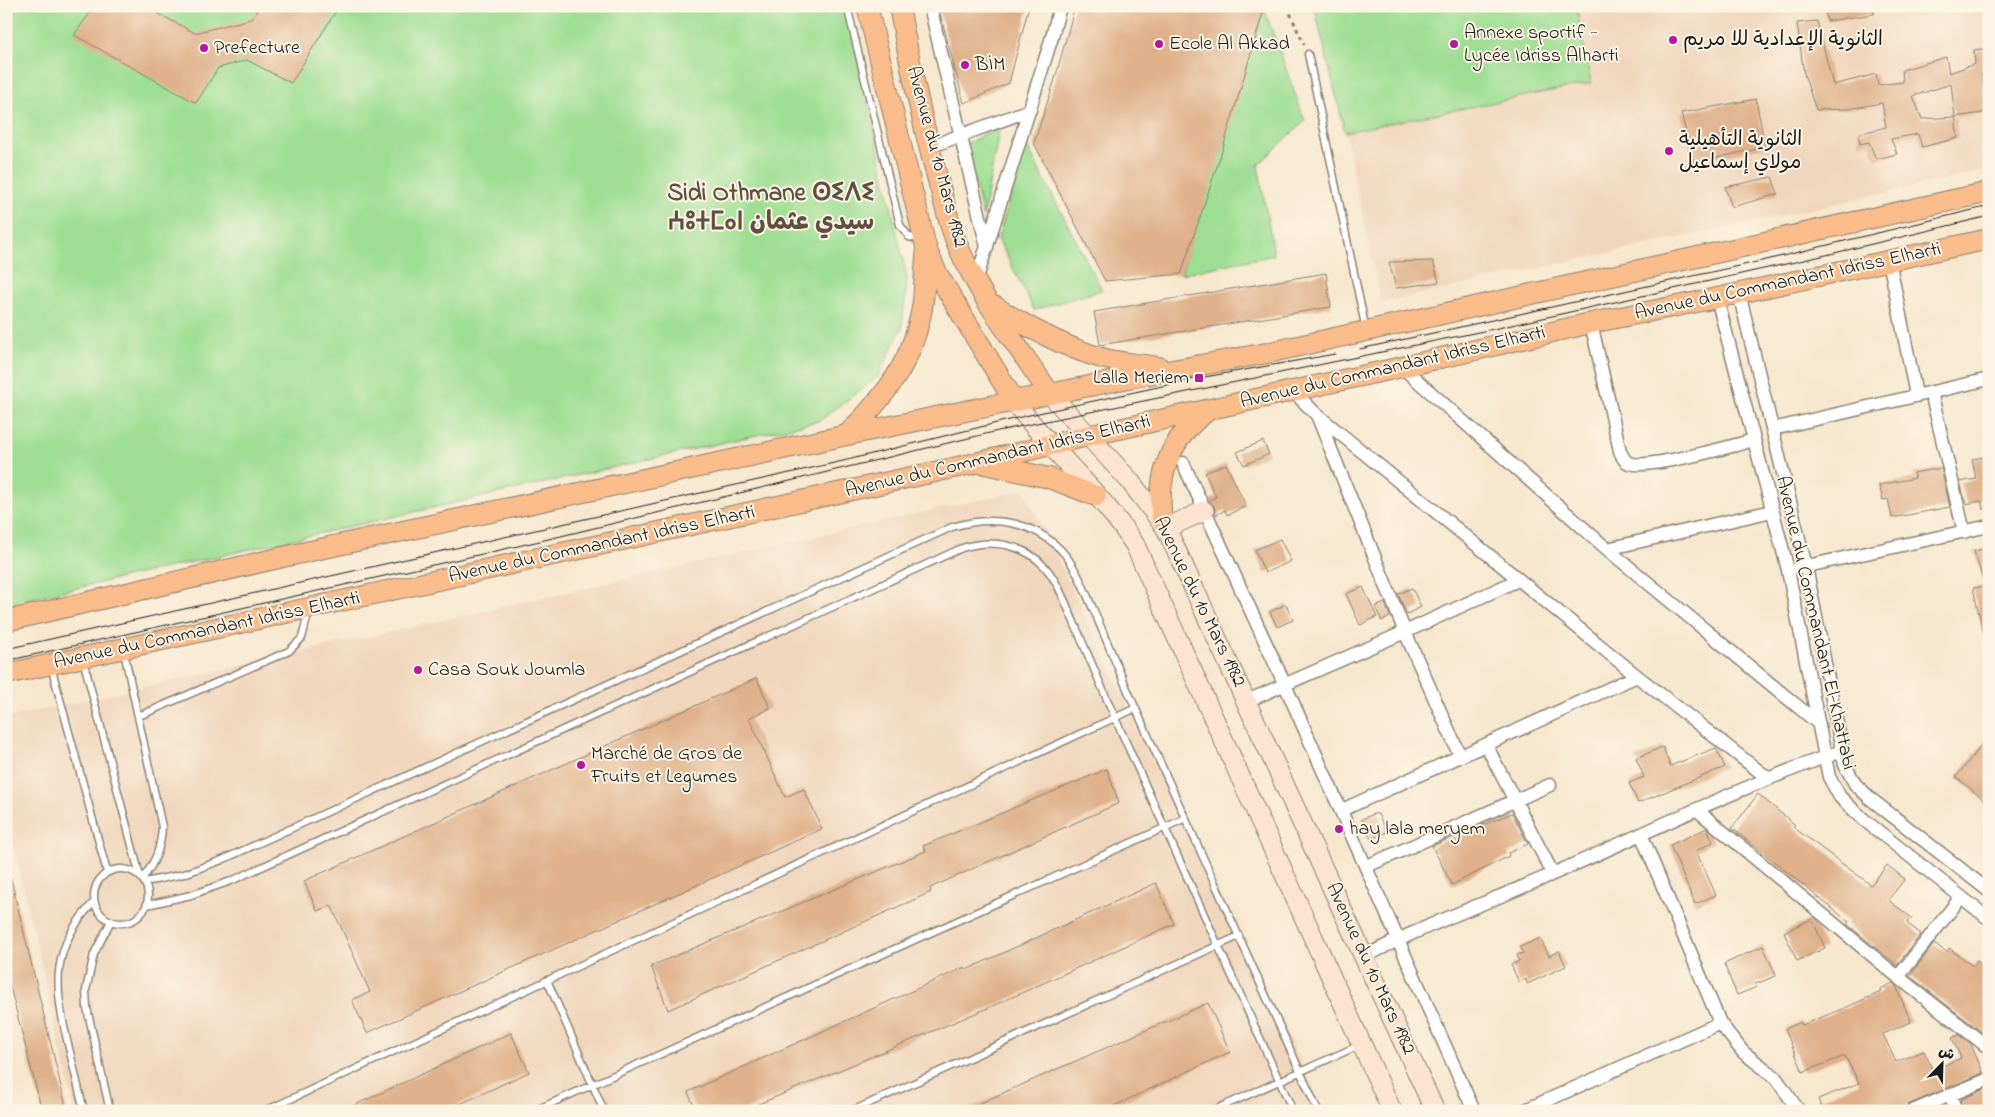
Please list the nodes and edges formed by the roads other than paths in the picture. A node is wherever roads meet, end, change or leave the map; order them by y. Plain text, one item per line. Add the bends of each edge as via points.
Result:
1 (848, 6) edge
2 (867, 6) edge
3 (899, 6) edge
4 (930, 6) edge
5 (1060, 6) edge
6 (1308, 54) road end
7 (1030, 110) junction
8 (960, 135) junction
9 (929, 147) junction
10 (1989, 192) edge
11 (1989, 239) edge
12 (925, 246) junction
13 (987, 247) junction
14 (1889, 260) junction
15 (976, 281) junction
16 (1739, 293) junction
17 (1717, 298) junction
18 (988, 302) junction
19 (1591, 323) junction
20 (1367, 331) junction
21 (1402, 367) junction
22 (1175, 370) junction
23 (1989, 380) edge
24 (1294, 391) junction
25 (1931, 392) junction
26 (1050, 394) junction
27 (1916, 395) junction
28 (1014, 401) junction
29 (1209, 410) junction
30 (1316, 414) junction
31 (1773, 429) junction
32 (848, 435) junction
33 (1086, 436) junction
34 (1754, 440) junction
35 (1050, 445) junction
36 (976, 463) junction
37 (1183, 463) dead end
38 (1096, 496) junction
39 (1204, 511) junction
40 (1772, 511) junction
41 (1164, 524) junction
42 (1989, 526) edge
43 (1964, 532) junction
44 (1607, 549) junction
45 (1806, 567) junction
46 (1788, 570) junction
47 (1518, 580) junction
48 (310, 609) junction
49 (6, 621) edge
50 (1405, 632) junction
51 (123, 650) junction
52 (83, 659) junction
53 (51, 665) junction
54 (6, 674) edge
55 (1637, 676) junction
56 (1285, 685) junction
57 (1247, 701) junction
58 (1136, 708) junction
59 (139, 716) junction
60 (1115, 717) junction
61 (1819, 724) junction
62 (1486, 745) junction
63 (1842, 752) junction
64 (1460, 756) junction
65 (1824, 758) junction
66 (1769, 779) junction
67 (1550, 785) dead end
68 (1516, 800) junction
69 (1342, 810) junction
70 (1697, 810) junction
71 (1186, 818) junction
72 (1165, 827) junction
73 (1641, 834) junction
74 (1367, 866) junction
75 (107, 872) junction
76 (1554, 874) junction
77 (142, 879) junction
78 (1989, 891) edge
79 (1961, 897) junction
80 (94, 902) junction
81 (146, 905) junction
82 (1989, 919) edge
83 (111, 921) junction
84 (1239, 936) junction
85 (1399, 938) junction
86 (1218, 945) junction
87 (1364, 957) junction
88 (1898, 977) junction
89 (547, 980) junction
90 (1720, 1023) junction
91 (1362, 1044) junction
92 (1989, 1048) edge
93 (1300, 1072) junction
94 (1989, 1079) edge
95 (1280, 1081) junction
96 (593, 1084) junction
97 (1950, 1095) junction
98 (84, 1111) edge
99 (110, 1111) edge
100 (265, 1111) edge
101 (534, 1111) edge
102 (604, 1111) edge
103 (852, 1111) edge
104 (1212, 1111) edge
105 (1293, 1111) edge
106 (1318, 1111) edge
107 (1392, 1111) edge
108 (1435, 1111) edge
109 (1474, 1111) edge
110 (1524, 1111) edge
111 (1799, 1111) edge
112 (1913, 1111) edge
113 (1956, 1111) edge

1 - 12 lane via 900,225 908,237
2 - 12 main road, Avenue du 10 Mars 1982
3 - 9 main road, Avenue du 10 Mars 1982
4 - 8 street
5 - 7 street
6 - 20 lane
7 - 8 street
7 - 13 street
8 - 9 street
8 - 13 street
9 - 15 main road, Avenue du 10 Mars 1982 via 948,219
10 - 20 main road, Avenue du Commandant Idriss Elharti
11 - 14 main road, Avenue du Commandant Idriss Elharti
12 - 28 main road, Avenue du 10 Mars 1982 via 938,275
12 - 32 main road via 920,319 908,354 881,400
13 - 15 street
14 - 16 main road, Avenue du Commandant Idriss Elharti
14 - 27 street
15 - 18 main road, Avenue du 10 Mars 1982
16 - 17 main road, Avenue du Commandant Idriss Elharti
16 - 31 street, Avenue du Commandant El-Khattabi
17 - 19 main road, Avenue du Commandant Idriss Elharti
17 - 34 street, Avenue du Commandant El-Khattabi
18 - 22 main road via 1035,330 1082,351
18 - 26 main road, Avenue du 10 Mars 1982
19 - 21 main road, Avenue du Commandant Idriss Elharti
19 - 34 street via 1624,459 1641,465
20 - 22 main road, Avenue du Commandant Idriss Elharti
21 - 24 main road, Avenue du Commandant Idriss Elharti
21 - 44 street
22 - 26 main road, Avenue du Commandant Idriss Elharti
23 - 25 street
24 - 29 main road, Avenue du Commandant Idriss Elharti
24 - 30 street
25 - 27 street
25 - 43 street
26 - 28 main road, Avenue du Commandant Idriss Elharti
26 - 33 main road, Avenue du 10 Mars 1982
27 - 31 street
28 - 32 main road, Avenue du Commandant Idriss Elharti
28 - 35 main road, Avenue du 10 Mars 1982
29 - 33 main road, Avenue du Commandant Idriss Elharti
29 - 41 main road via 1185,430 1168,458 1160,488
30 - 47 street
30 - 50 street
31 - 45 street, Avenue du Commandant El-Khattabi
32 - 49 main road, Avenue du Commandant Idriss Elharti via 273,559
33 - 35 main road, Avenue du Commandant Idriss Elharti
33 - 41 main road, Avenue du 10 Mars 1982 via 1129,480
34 - 40 street, Avenue du Commandant El-Khattabi
35 - 36 main road, Avenue du Commandant Idriss Elharti
35 - 38 main road, Avenue du 10 Mars 1982
36 - 38 main road via 1025,472
36 - 48 main road, Avenue du Commandant Idriss Elharti
37 - 39 street
38 - 91 main road, Avenue du 10 Mars 1982 via 1124,527 1135,545
39 - 41 main road
39 - 56 street
40 - 44 street
40 - 46 street, Avenue du Commandant El-Khattabi
41 - 57 main road, Avenue du 10 Mars 1982
42 - 43 street
43 - 45 street
44 - 61 street
45 - 46 street
45 - 63 street, Avenue du Commandant El-Khattabi
46 - 61 street, Avenue du Commandant El-Khattabi
47 - 50 street
47 - 55 street
48 - 51 main road, Avenue du Commandant Idriss Elharti
48 - 59 lane via 302,638 289,651
50 - 56 street
50 - 64 street
51 - 52 main road, Avenue du Commandant Idriss Elharti
51 - 59 lane
52 - 53 main road, Avenue du Commandant Idriss Elharti
52 - 77 lane
53 - 54 main road, Avenue du Commandant Idriss Elharti
53 - 75 lane
55 - 62 street
55 - 66 street
56 - 57 street
56 - 69 street
57 - 87 main road, Avenue du 10 Mars 1982
58 - 60 lane
58 - 71 lane
58 - 77 lane via 1079,577 1061,551 1022,525 994,520 973,522 952,527 222,860 184,874
59 - 77 lane via 162,827 159,851
60 - 72 lane
60 - 81 lane via 1058,586 1045,566 1015,547 993,543 972,545 231,881 191,896
60 - 89 lane
61 - 65 street, Avenue du Commandant El-Khattabi
62 - 64 street
62 - 68 street
63 - 65 street
63 - 78 street, Avenue du Commandant El-Khattabi via 1856,784 1872,800
64 - 69 street
65 - 66 street
65 - 79 street, Avenue du Commandant El-Khattabi via 1829,777 1840,797
66 - 70 street
67 - 68 street
68 - 74 street
68 - 76 street
69 - 74 street
70 - 73 street
70 - 88 street
71 - 72 lane
71 - 84 lane
72 - 86 lane
72 - 96 lane
73 - 76 street
73 - 90 street
74 - 85 street
75 - 77 lane via 124,868
75 - 80 lane via 95,885
76 - 85 street
77 - 81 lane via 148,898
79 - 82 street, Avenue du Commandant El-Khattabi
79 - 88 street
80 - 83 lane via 103,917
80 - 98 lane via 76,922 64,946 57,986 60,1012
81 - 83 lane via 136,919
83 - 99 lane via 94,954 86,990 87,1008
84 - 86 lane
84 - 93 lane
85 - 87 street
85 - 109 street
86 - 95 lane
86 - 103 lane
87 - 108 main road, Avenue du 10 Mars 1982
88 - 92 street
89 - 96 lane
89 - 100 lane
90 - 110 street
90 - 111 street via 1744,1052 1774,1077
91 - 93 lane
91 - 107 main road, Avenue du 10 Mars 1982
93 - 95 lane
93 - 106 lane
94 - 97 street
95 - 104 lane
95 - 105 lane
96 - 101 lane
96 - 102 lane
97 - 112 street
97 - 113 street

